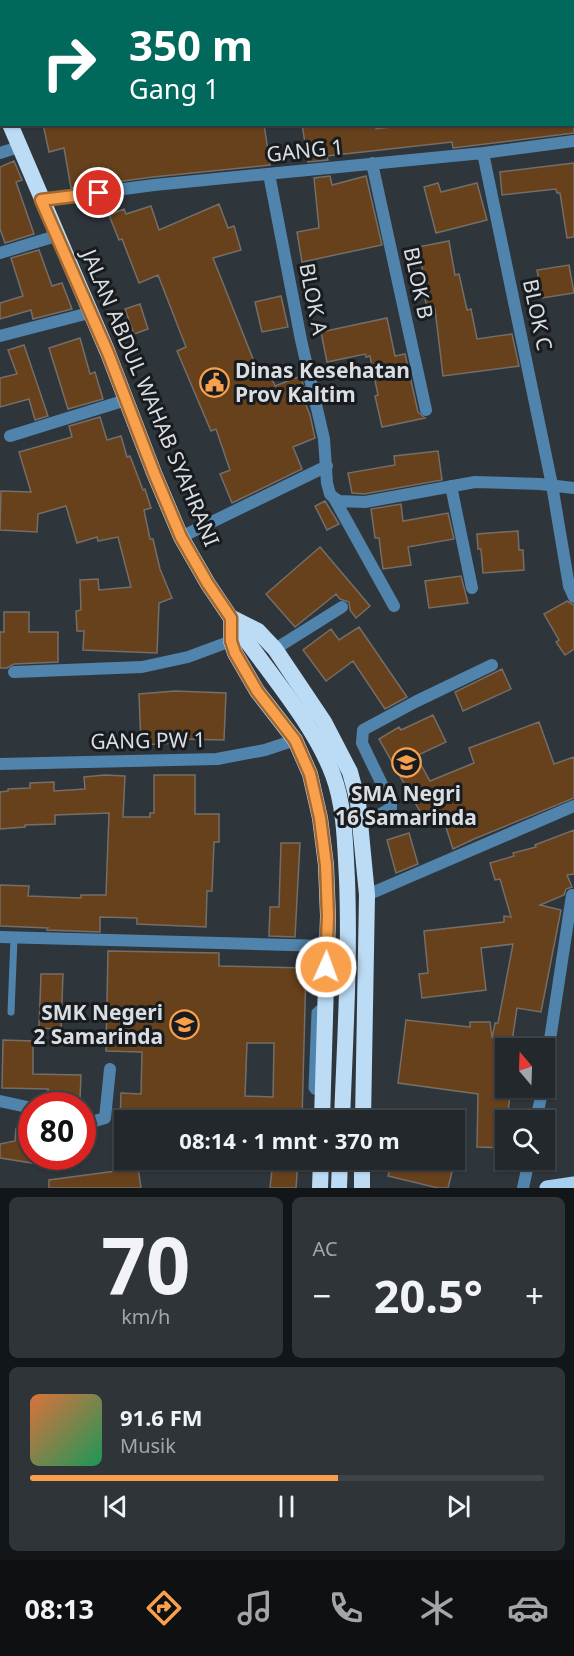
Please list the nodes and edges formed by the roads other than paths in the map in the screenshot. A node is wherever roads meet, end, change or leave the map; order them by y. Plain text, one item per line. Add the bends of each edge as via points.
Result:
1 (11, 126) edge
2 (574, 141) edge
3 (19, 147) junction
4 (0, 153) edge
5 (483, 153) junction
6 (372, 163) junction
7 (270, 174) junction
8 (41, 200) junction
9 (56, 236) junction
10 (0, 253) edge
11 (90, 313) junction
12 (0, 336) edge
13 (126, 400) junction
14 (426, 410) dead end
15 (10, 436) dead end
16 (327, 466) junction
17 (451, 486) junction
18 (552, 486) junction
19 (574, 488) edge
20 (334, 498) junction
21 (181, 537) junction
22 (472, 588) dead end
23 (574, 597) edge
24 (394, 606) dead end
25 (342, 607) dead end
26 (234, 630) junction
27 (275, 649) junction
28 (492, 665) dead end
29 (14, 672) dead end
30 (295, 740) junction
31 (0, 764) edge
32 (574, 806) edge
33 (362, 826) junction
34 (367, 894) junction
35 (572, 896) dead end
36 (0, 937) edge
37 (14, 938) junction
38 (326, 946) junction
39 (325, 1008) junction
40 (10, 1012) dead end
41 (550, 1038) edge
42 (324, 1051) junction
43 (364, 1052) junction
44 (110, 1069) dead end
45 (323, 1092) junction
46 (0, 1101) edge
47 (18, 1105) edge
48 (322, 1110) edge
49 (342, 1110) edge
50 (363, 1110) edge
51 (96, 1120) edge
52 (321, 1170) edge
53 (340, 1170) edge
54 (362, 1170) edge
55 (527, 1170) edge
56 (574, 1184) edge
57 (320, 1188) edge
58 (339, 1188) edge
59 (362, 1188) edge
60 (523, 1188) edge
61 (547, 1188) edge

1 - 3 highway, JALAN ABDUL WAHAB SYAHRANI
2 - 5 street, GANG 1
3 - 4 street
3 - 8 highway, JALAN ABDUL WAHAB SYAHRANI
5 - 6 street, GANG 1
5 - 18 street, BLOK C
6 - 7 street, GANG 1
6 - 14 street, BLOK B
7 - 8 street, GANG 1
7 - 16 street, BLOK A
8 - 9 highway, JALAN ABDUL WAHAB SYAHRANI
9 - 10 street
9 - 11 highway, JALAN ABDUL WAHAB SYAHRANI
11 - 12 street
11 - 13 highway, JALAN ABDUL WAHAB SYAHRANI
13 - 15 street
13 - 21 highway, JALAN ABDUL WAHAB SYAHRANI
16 - 20 street, BLOK A via 327,483
16 - 21 street
17 - 18 street via 475,482
17 - 20 street via 365,502
17 - 22 street
18 - 19 street
18 - 23 street, BLOK C via 568,586
20 - 24 street, BLOK A
21 - 26 highway, JALAN ABDUL WAHAB SYAHRANI
25 - 27 street
26 - 27 highway via 258,631
26 - 29 street via 180,659 142,667
26 - 30 highway, JALAN ABDUL WAHAB SYAHRANI via 235,653 257,691
26 - 49 highway, bridge via 291,701 322,751 340,801 349,947
27 - 33 highway via 324,722 350,772
28 - 33 street via 363,730 362,743 391,808
30 - 31 street, GANG PW 1 via 216,759
30 - 38 highway, JALAN ABDUL WAHAB SYAHRANI via 310,774 320,818 326,865
32 - 34 street
33 - 34 highway
34 - 43 highway
35 - 41 street
36 - 37 street
37 - 38 street
37 - 40 lane
38 - 39 highway, JALAN ABDUL WAHAB SYAHRANI
39 - 42 highway, JALAN ABDUL WAHAB SYAHRANI
39 - 45 lane via 315,1012 312,1088
42 - 43 highway
42 - 45 highway, JALAN ABDUL WAHAB SYAHRANI
43 - 50 highway
44 - 51 street via 105,1118
45 - 48 highway, JALAN ABDUL WAHAB SYAHRANI
46 - 47 street
52 - 57 highway
53 - 58 highway
54 - 59 highway
55 - 60 street
56 - 61 main road

